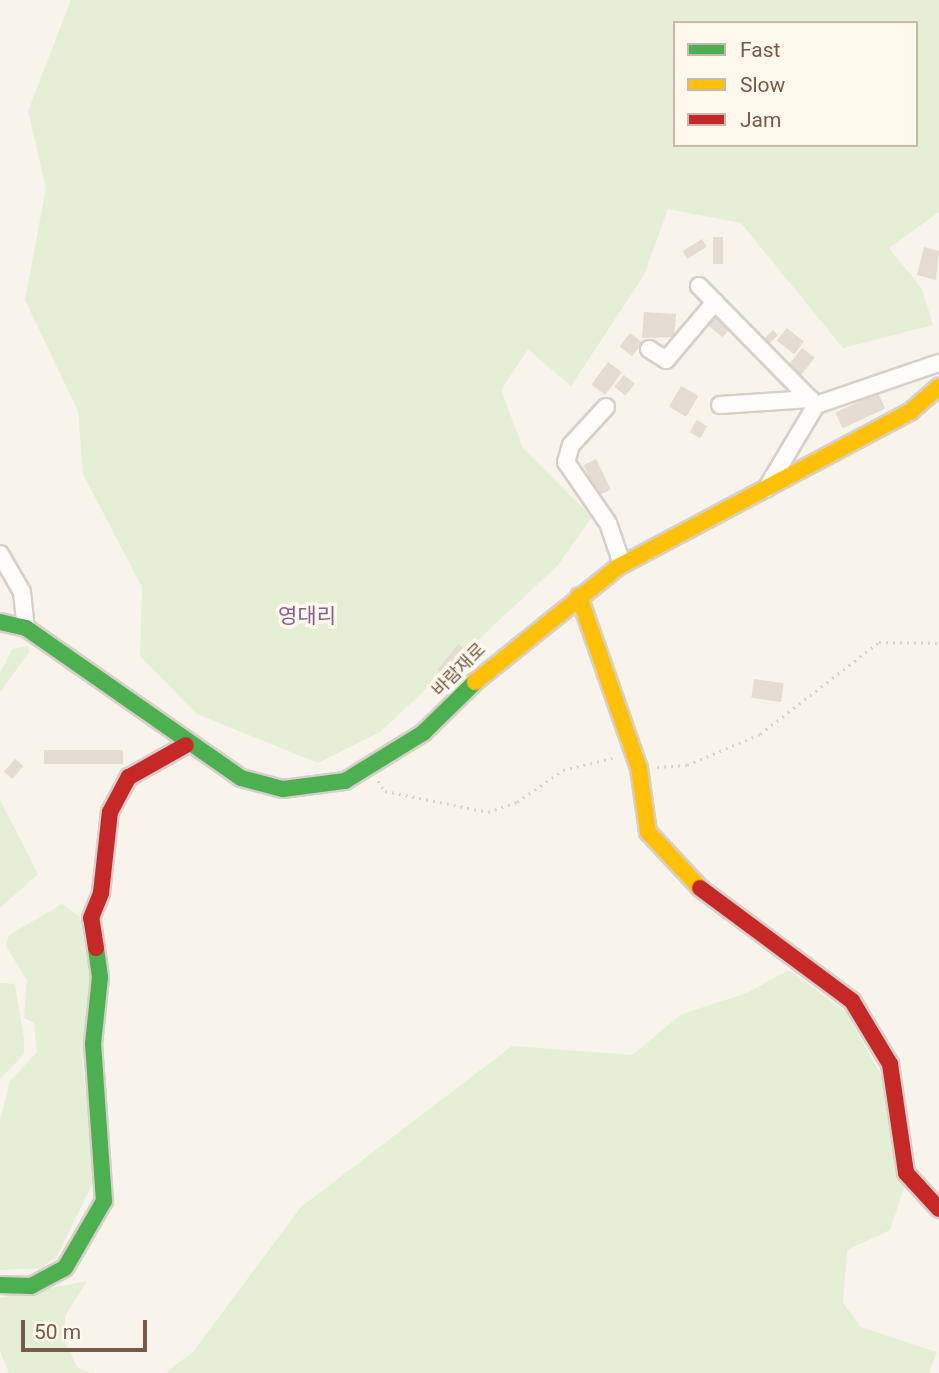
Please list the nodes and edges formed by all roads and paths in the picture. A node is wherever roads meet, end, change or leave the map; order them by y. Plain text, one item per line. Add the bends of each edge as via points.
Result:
1 (699, 286) dead end
2 (715, 302) junction
3 (649, 349) dead end
4 (939, 363) edge
5 (939, 387) edge
6 (813, 402) junction
7 (720, 405) dead end
8 (606, 407) dead end
9 (766, 489) junction
10 (0, 554) edge
11 (622, 564) junction
12 (579, 596) junction
13 (0, 622) edge
14 (26, 628) junction
15 (939, 643) edge
16 (186, 745) junction
17 (637, 762) junction
18 (368, 767) junction
19 (939, 1209) edge
20 (0, 1285) edge

1 - 2 street
2 - 3 street via 666,360
2 - 6 street
4 - 6 street
5 - 9 street, 바람재로 via 911,411
6 - 7 street
6 - 9 street
8 - 11 street via 571,445 566,462 608,523
9 - 11 street, 바람재로
10 - 14 street via 22,592
11 - 12 street, 바람재로
12 - 17 street
12 - 18 street, 바람재로 via 508,649 423,733
13 - 14 street, 바람재로
14 - 16 street, 바람재로
15 - 17 path via 879,642 795,712 733,750 687,765
16 - 18 street, 바람재로 via 241,778 283,789 345,781
16 - 20 street via 129,776 110,812 100,893 91,918 100,977 93,1044 104,1201 65,1268 31,1286
17 - 18 path via 563,770 517,802 488,812 385,791
17 - 19 street via 648,832 657,849 684,877 771,936 859,1012 890,1064 905,1134 906,1173

